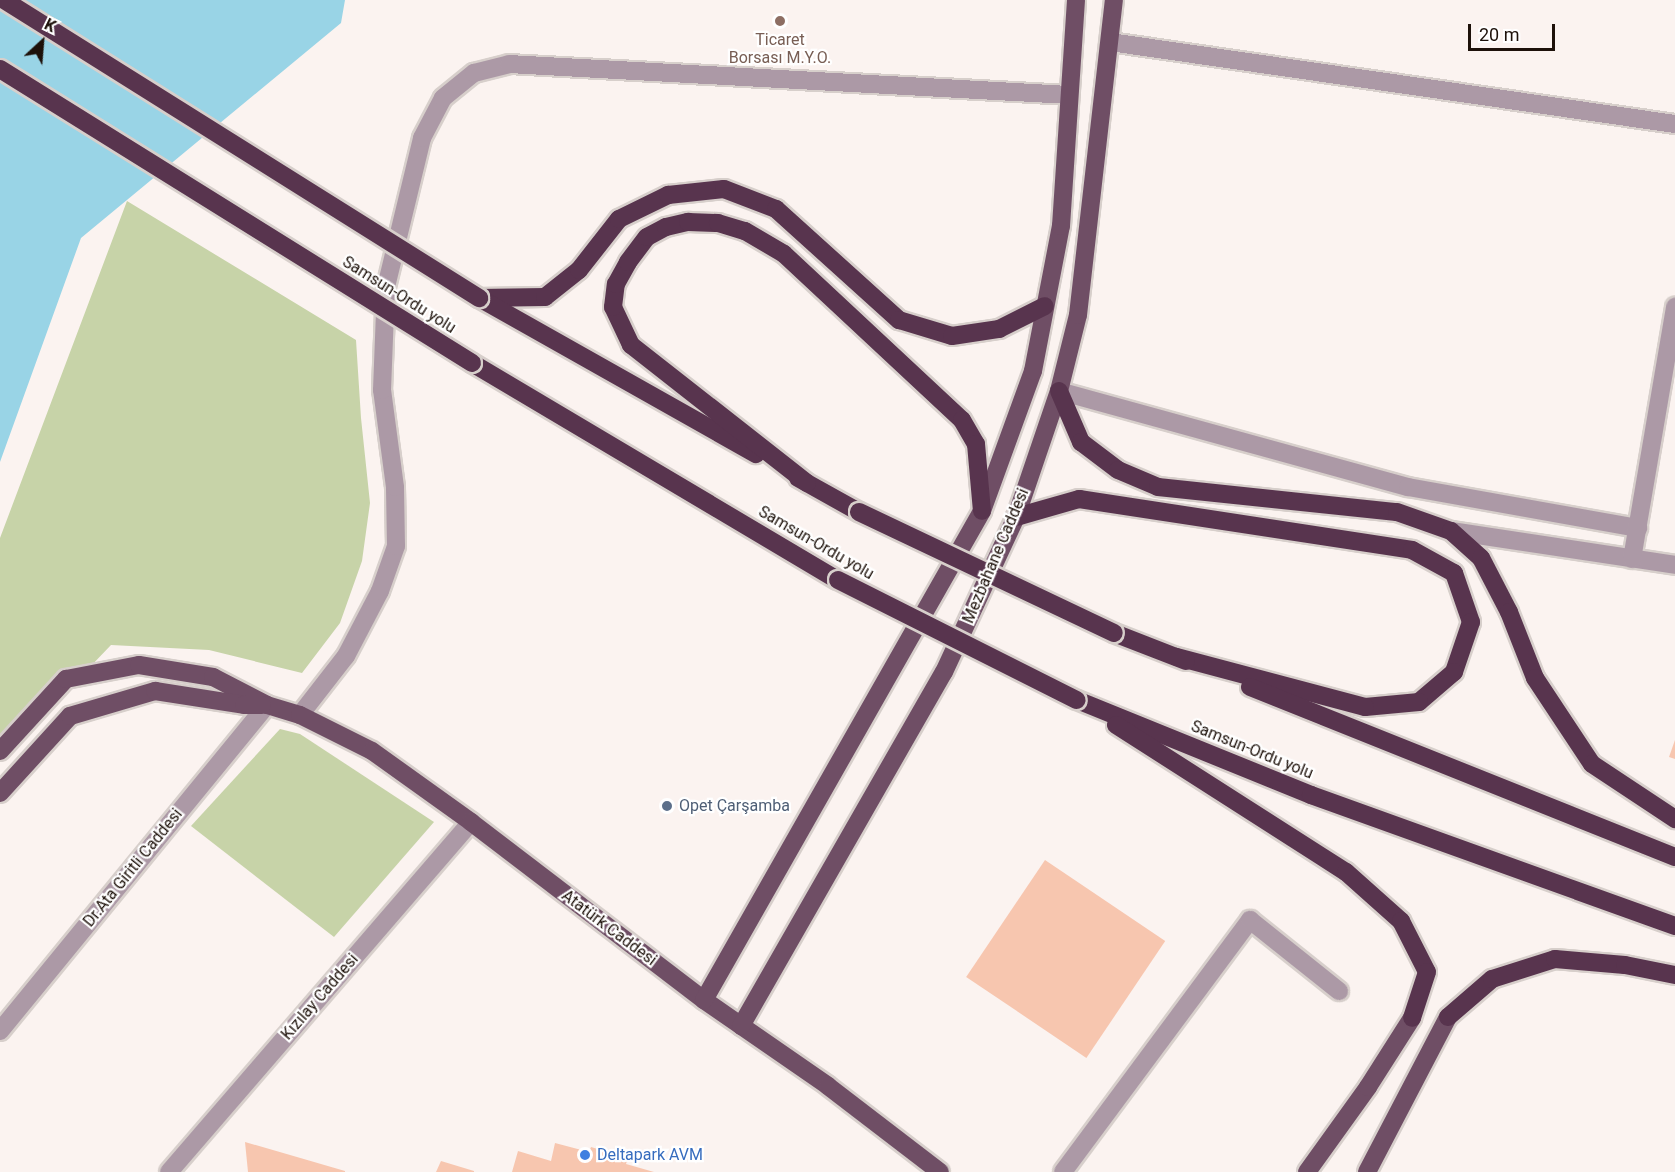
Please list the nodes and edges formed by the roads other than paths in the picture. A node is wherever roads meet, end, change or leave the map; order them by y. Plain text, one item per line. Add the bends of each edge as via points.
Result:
1 (4, 0) edge
2 (1076, 0) edge
3 (1114, 0) edge
4 (1110, 42) junction
5 (0, 69) edge
6 (1069, 95) junction
7 (1675, 124) edge
8 (479, 298) junction
9 (1045, 306) junction
10 (1675, 307) edge
11 (1059, 391) junction
12 (807, 483) junction
13 (982, 511) junction
14 (1016, 517) junction
15 (1638, 528) junction
16 (1451, 531) junction
17 (1632, 559) junction
18 (1675, 565) edge
19 (1177, 657) junction
20 (1077, 700) junction
21 (267, 705) junction
22 (300, 715) junction
23 (0, 751) edge
24 (0, 793) edge
25 (1675, 819) edge
26 (471, 822) junction
27 (1675, 857) edge
28 (1675, 926) edge
29 (1675, 975) edge
30 (1339, 991) dead end
31 (704, 1000) junction
32 (1448, 1017) joint
33 (1412, 1018) joint
34 (741, 1026) junction
35 (0, 1031) edge
36 (169, 1172) edge
37 (940, 1172) edge
38 (1063, 1172) edge
39 (1307, 1172) edge
40 (1367, 1172) edge

1 - 8 highway, bridge
2 - 6 main road, Mezbahane Caddesi
3 - 4 main road, Mezbahane Caddesi
4 - 7 street
4 - 11 main road, Mezbahane Caddesi via 1078,315
5 - 20 highway, Samsun-Ordu yolu, bridge via 472,363 838,580
6 - 9 main road, Mezbahane Caddesi via 1061,226
6 - 22 street via 508,63 474,73 443,98 422,138 386,287 382,390 396,487 396,546 380,591 346,656
8 - 9 highway via 545,297 579,270 618,219 668,195 724,189 776,209 899,320 952,336 999,329
8 - 12 highway
9 - 13 main road, Mezbahane Caddesi via 1033,371
10 - 15 street
11 - 14 main road, Mezbahane Caddesi
11 - 15 street via 1408,487
11 - 16 highway via 1081,442 1118,470 1158,487 1397,512
12 - 13 highway via 631,345 613,307 616,284 647,237 688,222 718,223 745,231 784,254 962,420 976,444
12 - 19 highway, bridge via 859,512 1114,633
13 - 31 main road, Mezbahane Caddesi
14 - 19 highway via 1079,499 1412,550 1454,573 1471,622 1454,672 1419,702 1365,707
14 - 34 main road, Mezbahane Caddesi via 944,672
15 - 17 street
16 - 17 street
16 - 25 highway via 1481,558 1509,612 1534,678 1592,764
17 - 18 street
19 - 27 highway
20 - 28 highway, Samsun-Ordu yolu via 1311,795
20 - 33 highway via 1346,872 1401,921 1427,972
21 - 22 main road, Atatürk Caddesi
21 - 23 main road, Atatürk Caddesi via 213,677 139,665 66,679
21 - 24 main road, Atatürk Caddesi via 155,691 70,716
21 - 35 street, Dr.Ata Giritli Caddesi
22 - 26 main road, Atatürk Caddesi via 372,751
26 - 31 main road, Atatürk Caddesi
26 - 36 street, Kızılay Caddesi
29 - 32 highway via 1625,965 1555,959 1492,979
30 - 38 street via 1250,920
31 - 34 main road, Atatürk Caddesi
32 - 40 main road
33 - 39 main road
34 - 37 main road, Atatürk Caddesi via 828,1086

